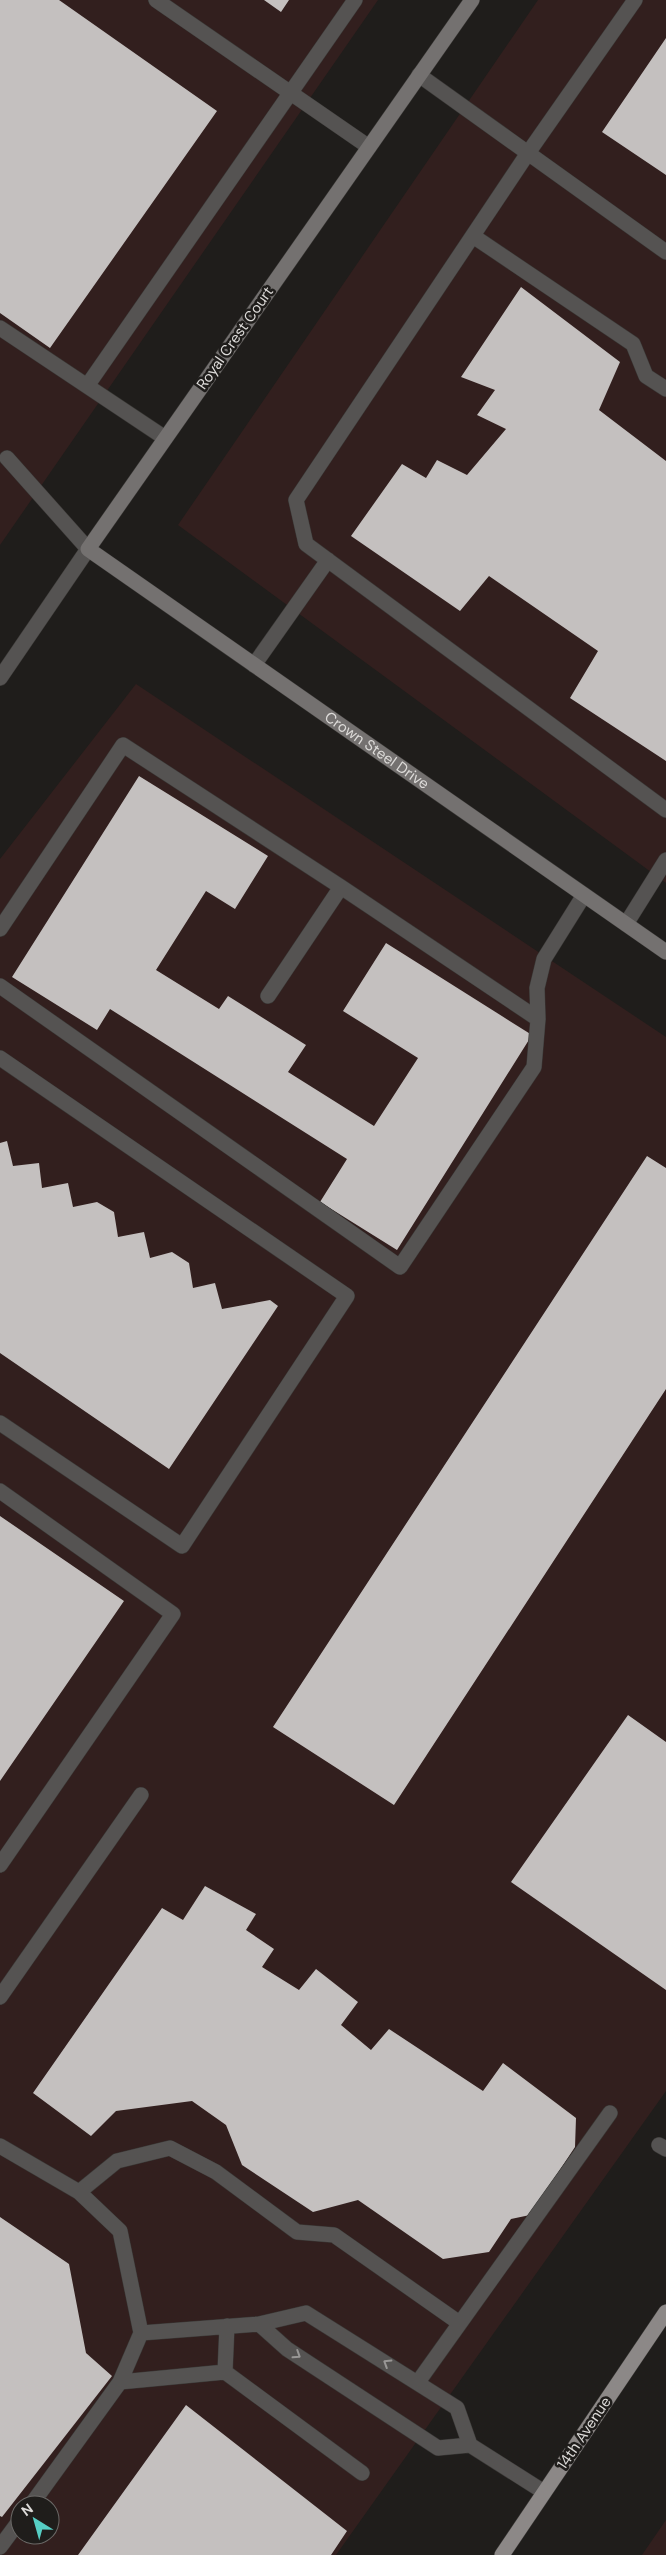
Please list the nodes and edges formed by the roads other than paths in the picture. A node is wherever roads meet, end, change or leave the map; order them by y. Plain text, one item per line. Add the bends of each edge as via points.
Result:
1 (156, 0) edge
2 (355, 0) edge
3 (472, 0) edge
4 (635, 0) edge
5 (419, 75) junction
6 (290, 94) junction
7 (369, 147) junction
8 (528, 153) junction
9 (473, 236) junction
10 (666, 252) edge
11 (0, 328) edge
12 (87, 386) junction
13 (666, 389) edge
14 (165, 438) junction
15 (2, 460) edge
16 (88, 549) junction
17 (328, 560) junction
18 (254, 665) junction
19 (0, 678) edge
20 (666, 810) edge
21 (666, 860) edge
22 (342, 887) junction
23 (584, 895) junction
24 (626, 924) junction
25 (0, 929) edge
26 (666, 952) edge
27 (0, 986) edge
28 (268, 996) dead end
29 (538, 1019) junction
30 (0, 1058) edge
31 (0, 1423) edge
32 (0, 1491) edge
33 (141, 1795) dead end
34 (0, 1865) edge
35 (0, 1997) edge
36 (610, 2113) dead end
37 (0, 2146) edge
38 (79, 2192) junction
39 (666, 2312) edge
40 (458, 2322) junction
41 (259, 2324) junction
42 (227, 2326) junction
43 (141, 2333) junction
44 (225, 2372) junction
45 (120, 2382) junction
46 (418, 2382) junction
47 (470, 2445) junction
48 (362, 2473) dead end
49 (544, 2492) junction
50 (38, 2495) edge
51 (10, 2534) edge
52 (0, 2547) edge
53 (502, 2555) edge

1 - 6 lane
2 - 6 lane
3 - 5 street, Royal Crest Court
4 - 8 lane
5 - 7 street, Royal Crest Court
5 - 8 lane
6 - 7 lane
6 - 12 lane
7 - 14 street, Royal Crest Court
8 - 9 lane
8 - 10 lane
9 - 13 lane via 633,344 646,376
9 - 17 lane via 296,500 306,544
11 - 12 lane
12 - 14 lane
14 - 16 street, Royal Crest Court
15 - 16 lane
16 - 18 street, Crown Steel Drive
16 - 19 lane, Royal Crest Court
17 - 18 lane
17 - 20 lane
18 - 23 street, Crown Steel Drive
21 - 24 lane
22 - 25 lane via 123,745
22 - 28 lane
22 - 29 lane
23 - 24 street, Crown Steel Drive
23 - 29 lane via 544,959 537,988
24 - 26 street, Crown Steel Drive
27 - 29 lane via 400,1267 534,1067
30 - 31 lane via 347,1296 182,1546
32 - 34 lane via 173,1614
33 - 35 lane
36 - 40 lane
37 - 38 lane
38 - 40 lane via 117,2161 170,2148 216,2172 297,2232 334,2235
38 - 43 lane via 120,2231
39 - 49 main road, 14th Avenue
40 - 46 lane
41 - 42 lane
46 -> 41 lane via 306,2313
41 -> 47 lane via 287,2349 438,2448
42 - 43 lane
42 - 44 lane
43 - 45 lane
44 - 45 lane
44 - 48 lane
45 - 50 lane
46 - 47 lane via 457,2408
47 - 49 lane
49 - 53 main road, 14th Avenue
51 - 52 lane

